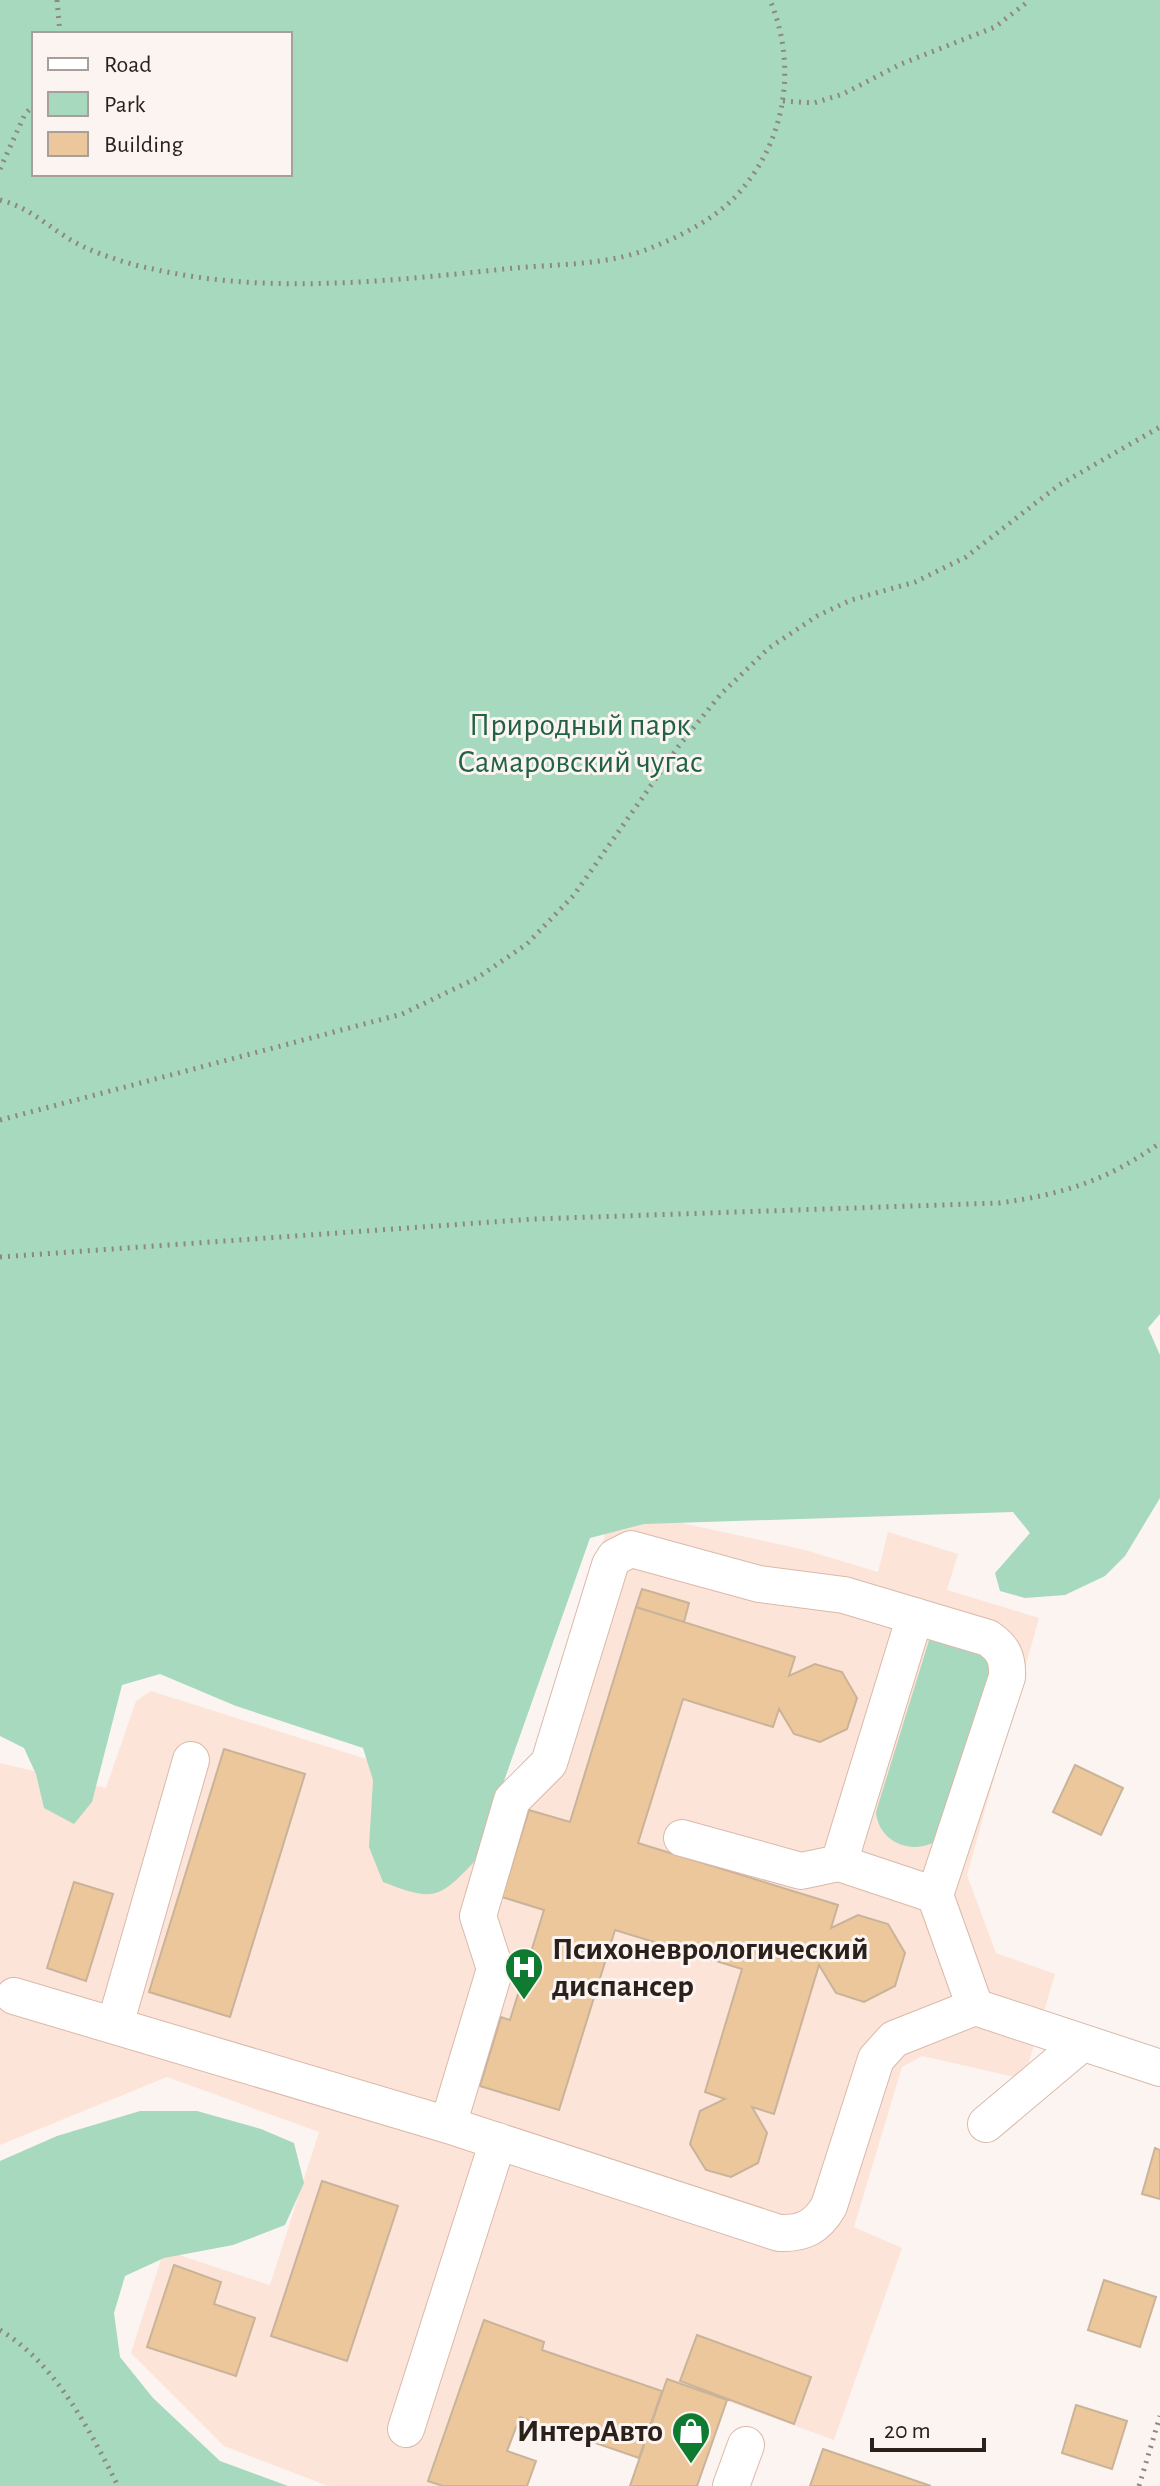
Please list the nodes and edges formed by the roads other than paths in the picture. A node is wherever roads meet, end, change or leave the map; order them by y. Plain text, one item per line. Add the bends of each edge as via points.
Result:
1 (915, 1616) junction
2 (191, 1760) dead end
3 (682, 1838) dead end
4 (839, 1863) junction
5 (935, 1895) junction
6 (14, 1996) dead end
7 (975, 2007) junction
8 (115, 2025) junction
9 (1081, 2044) junction
10 (1160, 2068) edge
11 (986, 2124) dead end
12 (448, 2125) junction
13 (498, 2141) junction
14 (406, 2429) dead end
15 (746, 2445) dead end
16 (731, 2486) edge

1 - 4 lane
1 - 5 lane via 988,1638 1008,1664
1 - 12 lane via 844,1595 759,1584 639,1549 615,1557 549,1763 512,1800 478,1916 495,1969
2 - 8 lane
3 - 4 lane via 801,1871
4 - 5 lane
5 - 7 lane
6 - 8 lane
7 - 9 lane
7 - 13 lane via 894,2039 876,2059 829,2206 822,2219 797,2234 779,2233
8 - 12 lane
9 - 10 lane
9 - 11 lane
12 - 13 lane
13 - 14 lane
15 - 16 lane

